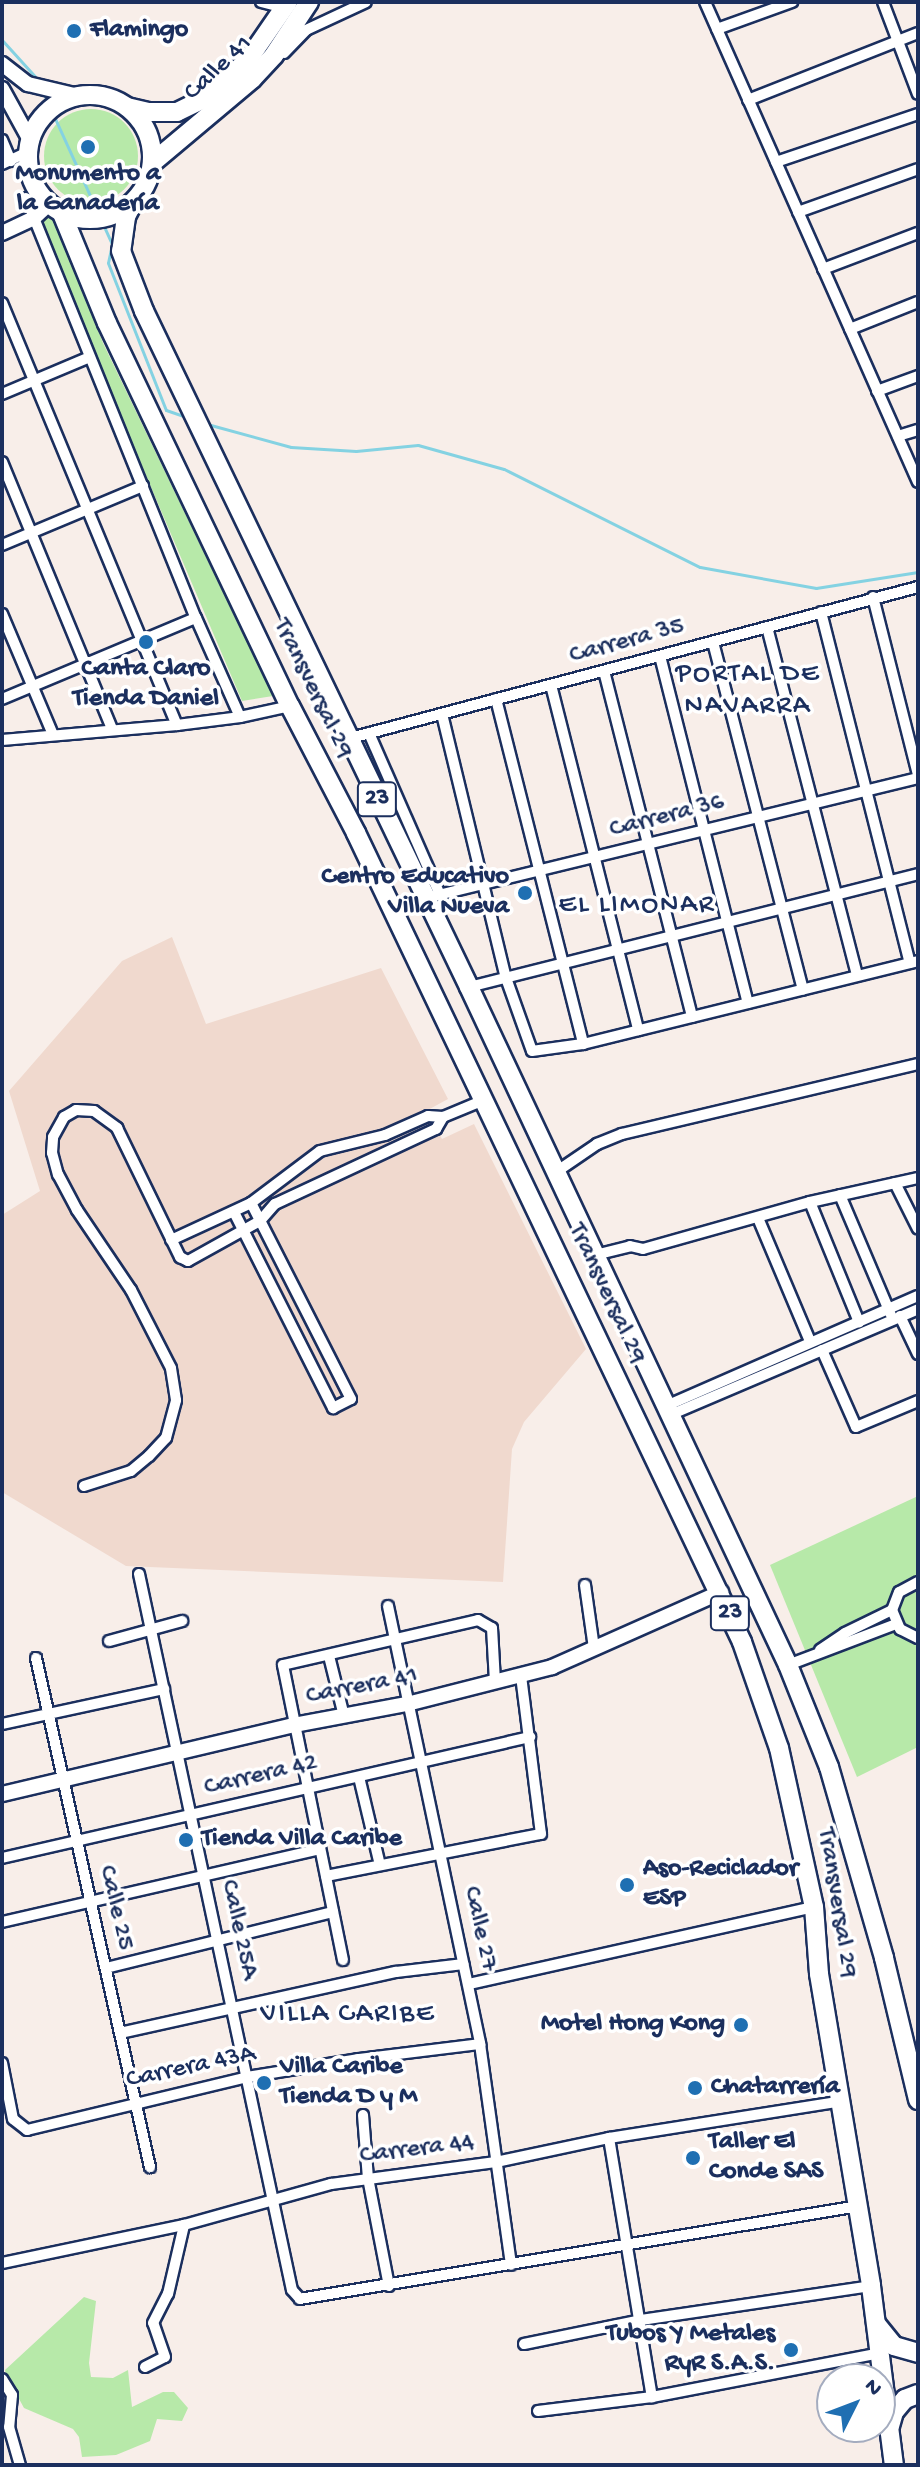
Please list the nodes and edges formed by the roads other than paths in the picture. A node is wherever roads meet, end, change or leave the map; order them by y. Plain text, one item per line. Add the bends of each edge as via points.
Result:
1 (261, 2) edge
2 (309, 2) edge
3 (366, 2) edge
4 (705, 2) edge
5 (792, 2) edge
6 (883, 2) edge
7 (287, 5) edge
8 (717, 29) junction
9 (918, 33) edge
10 (898, 41) junction
11 (2, 64) edge
12 (3, 93) edge
13 (918, 94) edge
14 (78, 96) junction
15 (233, 96) junction
16 (748, 100) junction
17 (127, 107) junction
18 (918, 114) edge
19 (2, 140) edge
20 (29, 146) junction
21 (6, 162) edge
22 (776, 162) junction
23 (152, 163) junction
24 (918, 169) edge
25 (26, 198) dead end
26 (134, 201) junction
27 (55, 208) junction
28 (798, 212) junction
29 (34, 218) junction
30 (2, 233) edge
31 (918, 233) edge
32 (823, 269) junction
33 (918, 302) edge
34 (2, 303) edge
35 (850, 329) junction
36 (90, 357) junction
37 (918, 376) edge
38 (34, 380) junction
39 (877, 391) junction
40 (2, 394) edge
41 (918, 430) edge
42 (898, 436) junction
43 (2, 462) edge
44 (918, 482) edge
45 (143, 486) junction
46 (87, 509) junction
47 (31, 532) junction
48 (2, 545) edge
49 (918, 587) edge
50 (873, 597) junction
51 (821, 612) junction
52 (2, 614) edge
53 (196, 618) junction
54 (767, 627) junction
55 (142, 640) junction
56 (713, 642) junction
57 (660, 656) junction
58 (85, 664) junction
59 (604, 671) junction
60 (551, 685) junction
61 (33, 686) junction
62 (2, 699) edge
63 (496, 699) junction
64 (290, 706) junction
65 (442, 714) junction
66 (240, 717) junction
67 (177, 725) junction
68 (112, 729) junction
69 (369, 733) junction
70 (53, 735) junction
71 (347, 739) junction
72 (2, 740) edge
73 (918, 776) edge
74 (866, 791) junction
75 (812, 804) junction
76 (758, 818) junction
77 (704, 831) junction
78 (648, 844) junction
79 (594, 857) junction
80 (539, 871) junction
81 (918, 874) edge
82 (889, 882) junction
83 (484, 884) junction
84 (836, 895) junction
85 (433, 897) junction
86 (782, 909) junction
87 (727, 922) junction
88 (672, 937) junction
89 (618, 950) junction
90 (914, 962) edge
91 (562, 964) junction
92 (857, 976) junction
93 (506, 978) junction
94 (469, 987) junction
95 (803, 990) junction
96 (748, 1003) junction
97 (692, 1017) junction
98 (638, 1030) junction
99 (583, 1044) junction
100 (918, 1064) edge
101 (484, 1100) junction
102 (443, 1117) junction
103 (556, 1172) junction
104 (918, 1178) edge
105 (895, 1183) junction
106 (840, 1195) junction
107 (810, 1202) junction
108 (251, 1203) junction
109 (234, 1212) junction
110 (758, 1218) junction
111 (260, 1221) junction
112 (918, 1229) edge
113 (244, 1232) junction
114 (171, 1240) junction
115 (595, 1255) junction
116 (918, 1296) edge
117 (304, 1308) junction
118 (918, 1309) edge
119 (894, 1315) junction
120 (287, 1318) junction
121 (859, 1322) junction
122 (810, 1341) junction
123 (822, 1350) junction
124 (918, 1354) edge
125 (918, 1401) edge
126 (668, 1410) junction
127 (84, 1486) dead end
128 (139, 1574) dead end
129 (918, 1582) edge
130 (585, 1585) dead end
131 (721, 1592) junction
132 (388, 1606) dead end
133 (892, 1610) junction
134 (182, 1621) dead end
135 (896, 1624) junction
136 (151, 1629) junction
137 (848, 1638) junction
138 (918, 1638) edge
139 (396, 1640) junction
140 (109, 1641) dead end
141 (594, 1648) junction
142 (329, 1656) junction
143 (36, 1658) dead end
144 (788, 1665) junction
145 (521, 1675) junction
146 (495, 1681) junction
147 (164, 1689) junction
148 (411, 1703) junction
149 (49, 1715) junction
150 (344, 1716) junction
151 (2, 1724) edge
152 (294, 1725) junction
153 (530, 1737) junction
154 (178, 1754) junction
155 (423, 1762) junction
156 (359, 1777) junction
157 (64, 1780) junction
158 (307, 1788) junction
159 (2, 1794) edge
160 (191, 1815) junction
161 (77, 1841) junction
162 (320, 1849) junction
163 (441, 1853) junction
164 (2, 1858) edge
165 (380, 1865) junction
166 (204, 1876) junction
167 (326, 1876) junction
168 (91, 1901) junction
169 (814, 1907) junction
170 (333, 1912) junction
171 (2, 1922) edge
172 (218, 1941) junction
173 (343, 1960) dead end
174 (464, 1964) junction
175 (106, 1968) junction
176 (469, 1984) junction
177 (232, 2008) junction
178 (120, 2033) junction
179 (480, 2044) junction
180 (2, 2063) edge
181 (247, 2077) junction
182 (918, 2100) edge
183 (842, 2101) junction
184 (136, 2102) junction
185 (363, 2115) dead end
186 (609, 2138) junction
187 (496, 2162) junction
188 (150, 2167) dead end
189 (368, 2178) junction
190 (274, 2201) junction
191 (858, 2206) junction
192 (184, 2225) junction
193 (626, 2247) junction
194 (2, 2263) edge
195 (511, 2265) junction
196 (389, 2286) junction
197 (871, 2286) junction
198 (641, 2320) junction
199 (876, 2323) junction
200 (524, 2344) dead end
201 (880, 2353) junction
202 (918, 2353) edge
203 (881, 2363) edge
204 (145, 2367) dead end
205 (2, 2379) edge
206 (918, 2394) edge
207 (652, 2397) junction
208 (896, 2410) edge
209 (538, 2411) dead end
210 (6, 2428) edge
211 (891, 2443) edge
212 (20, 2465) edge
213 (894, 2465) edge

1 - 7 street
2 - 15 highway, Calle 41 via 274,55
3 - 15 street via 306,30 252,85
4 - 8 street
5 - 8 street
6 - 10 street
7 - 17 highway, Calle 41 via 248,60 206,98 177,112
8 - 16 street
9 - 10 street
10 - 13 street
10 - 16 street
11 - 14 street via 28,84
12 - 20 street
14 - 17 highway via 104,96
14 - 20 highway via 48,111
15 - 23 highway, Calle 41
16 - 22 street
17 - 23 highway via 147,131
18 - 22 street
19 - 21 street
20 - 21 street
20 - 27 highway, 23 via 35,184
22 - 28 street
23 - 26 highway, 23
24 - 28 street
25 - 29 street
26 - 27 highway via 103,218 74,217
26 - 71 highway, Transversal 29 / 23 via 121,251 127,273
27 - 29 street
27 - 64 highway, Transversal 29 / 23
28 - 32 street
29 - 30 street
29 - 36 street
31 - 32 street
32 - 35 street
33 - 35 street
34 - 38 street
35 - 39 street
36 - 38 street
36 - 45 street
37 - 39 street
38 - 40 street
38 - 46 street
39 - 42 street
41 - 42 street
42 - 44 street
43 - 47 street
45 - 46 street
45 - 53 street
46 - 47 street
46 - 55 street
47 - 48 street
47 - 58 street
49 - 50 street, Carrera 35
50 - 51 street, Carrera 35
50 - 73 street
51 - 54 street, Carrera 35
51 - 74 street
52 - 61 street
53 - 55 street
53 - 66 street
54 - 56 street, Carrera 35
54 - 75 street
55 - 58 street
55 - 67 street
56 - 57 street, Carrera 35
56 - 76 street
57 - 59 street, Carrera 35
57 - 77 street
58 - 61 street
58 - 68 street
59 - 60 street, Carrera 35
59 - 78 street
60 - 63 street, Carrera 35
60 - 79 street
61 - 62 street
61 - 70 street
63 - 65 street, Carrera 35
63 - 80 street
64 - 66 street
64 - 101 highway, Transversal 29 / 23
65 - 69 street, Carrera 35
65 - 83 street
66 - 67 street
67 - 68 street
68 - 70 street
69 - 71 street, Carrera 35
69 - 85 street
70 - 72 street
71 - 85 highway, Transversal 29 / 23
73 - 74 street, Carrera 36
74 - 75 street, Carrera 36
74 - 82 street
75 - 76 street, Carrera 36
75 - 84 street
76 - 77 street, Carrera 36
76 - 86 street
77 - 78 street, Carrera 36
77 - 87 street
78 - 79 street, Carrera 36
78 - 88 street
79 - 80 street, Carrera 36
79 - 89 street
80 - 83 street, Carrera 36
80 - 91 street
81 - 82 street
82 - 84 street
82 - 90 street
83 - 85 street, Carrera 36
83 - 93 street
84 - 86 street
84 - 92 street
85 - 94 highway, Transversal 29 / 23
86 - 87 street
86 - 95 street
87 - 88 street
87 - 96 street
88 - 89 street
88 - 97 street
89 - 91 street
89 - 98 street
90 - 92 street
91 - 93 street
91 - 99 street
92 - 95 street
93 - 94 street
93 - 99 street via 532,1051
94 - 103 highway, Transversal 29 / 23
95 - 96 street
96 - 97 street
97 - 98 street
98 - 99 street
100 - 103 street via 622,1134
101 - 102 street
101 - 131 highway, Transversal 29 / 23
102 - 108 street via 428,1116 385,1135 320,1151
102 - 111 street via 436,1129 275,1204
103 - 115 highway, Transversal 29 / 23
104 - 105 street
105 - 106 street
105 - 112 street
106 - 107 street
106 - 119 street
107 - 110 street
107 - 121 street
108 - 109 street
108 - 111 street
109 - 113 street
109 - 114 street
110 - 115 street via 643,1249 616,1248
110 - 122 street
111 - 113 street
111 - 117 street
113 - 114 street via 188,1261
113 - 120 street
114 - 127 street via 117,1128 94,1111 76,1110 64,1117 53,1137 58,1175 131,1290 171,1368 176,1400 166,1438 149,1456 131,1471
115 - 126 highway, Transversal 29 / 23
116 - 119 street
117 - 120 street
117 - 120 street via 351,1399 333,1408
118 - 119 street
119 - 121 street
119 - 123 street
119 - 124 street
121 - 122 street
122 - 126 street
123 - 125 street via 856,1427
123 - 126 street
126 - 144 highway, Transversal 29 / 23
128 - 136 street, Calle 25A
129 - 133 street via 899,1592
130 - 141 street
131 - 141 street, Carrera 41
131 - 169 highway, Transversal 29 / 23 via 779,1748
132 - 139 street, Calle 27
133 - 135 street
133 - 137 street
134 - 136 street
135 - 137 street
135 - 138 street
136 - 140 street
136 - 147 street, Calle 25A
137 - 144 street
139 - 142 street
139 - 146 street via 478,1620 492,1628
139 - 148 street, Calle 27
141 - 145 street, Carrera 41
142 - 150 street
142 - 152 street via 283,1665
143 - 149 street, Calle 25
144 - 182 highway, Transversal 29 / 23 via 829,1767
145 - 146 street, Carrera 41
145 - 153 street
146 - 148 street, Carrera 41
147 - 149 street
147 - 154 street, Calle 25A
148 - 150 street, Carrera 41
148 - 155 street, Calle 27
149 - 151 street
149 - 157 street, Calle 25
150 - 152 street, Carrera 41
152 - 154 street, Carrera 41
152 - 158 street
153 - 155 street, Carrera 42
153 - 163 street via 543,1829 538,1837
154 - 157 street, Carrera 41
154 - 160 street, Calle 25A
155 - 156 street, Carrera 42
155 - 163 street, Calle 27
156 - 158 street, Carrera 42
156 - 165 street
157 - 159 street, Carrera 41
157 - 161 street, Calle 25
158 - 160 street, Carrera 42
158 - 162 street
160 - 161 street, Carrera 42
160 - 166 street, Calle 25A
161 - 164 street, Carrera 42
161 - 168 street, Calle 25
162 - 166 street
162 - 167 street
163 - 165 street
163 - 174 street, Calle 27
165 - 167 street
166 - 168 street
166 - 172 street, Calle 25A
167 - 170 street
168 - 171 street
168 - 175 street, Calle 25
169 - 176 street
169 - 183 highway, Transversal 29 / 23 via 819,1974
170 - 172 street
170 - 173 street
172 - 175 street
172 - 177 street, Calle 25A
174 - 176 street, Calle 27
174 - 177 street via 396,1972
175 - 178 street, Calle 25
176 - 179 street, Calle 27
177 - 178 street
177 - 181 street, Calle 25A
178 - 184 street, Calle 25
179 - 181 street, Carrera 43A
179 - 187 street, Calle 27
180 - 184 street, Carrera 43A via 13,2119 27,2130
181 - 184 street, Carrera 43A
181 - 190 street, Calle 25A
183 - 186 street, Carrera 44
183 - 191 highway, Transversal 29 / 23
184 - 188 street, Calle 25
185 - 189 street
186 - 187 street, Carrera 44
186 - 193 street
187 - 189 street, Carrera 44
187 - 195 street, Calle 27
189 - 190 street, Carrera 44
189 - 196 street
190 - 192 street, Carrera 44
190 - 196 street, Calle 25A via 292,2290 300,2299
191 - 193 street
191 - 197 highway, Transversal 29 / 23
192 - 194 street, Carrera 44
192 - 204 street via 168,2294 153,2323 165,2357
193 - 195 street
193 - 198 street
195 - 196 street
197 - 198 street
197 - 199 highway, Transversal 29 / 23
198 - 200 street
198 - 207 street
199 - 201 highway, Transversal 29 / 23
199 - 202 highway via 894,2346
201 - 203 highway, Transversal 29 / 23
201 - 207 street
205 - 210 street via 12,2395
206 - 208 highway
207 - 209 street
210 - 212 street
211 - 213 highway, Transversal 29 / 23

